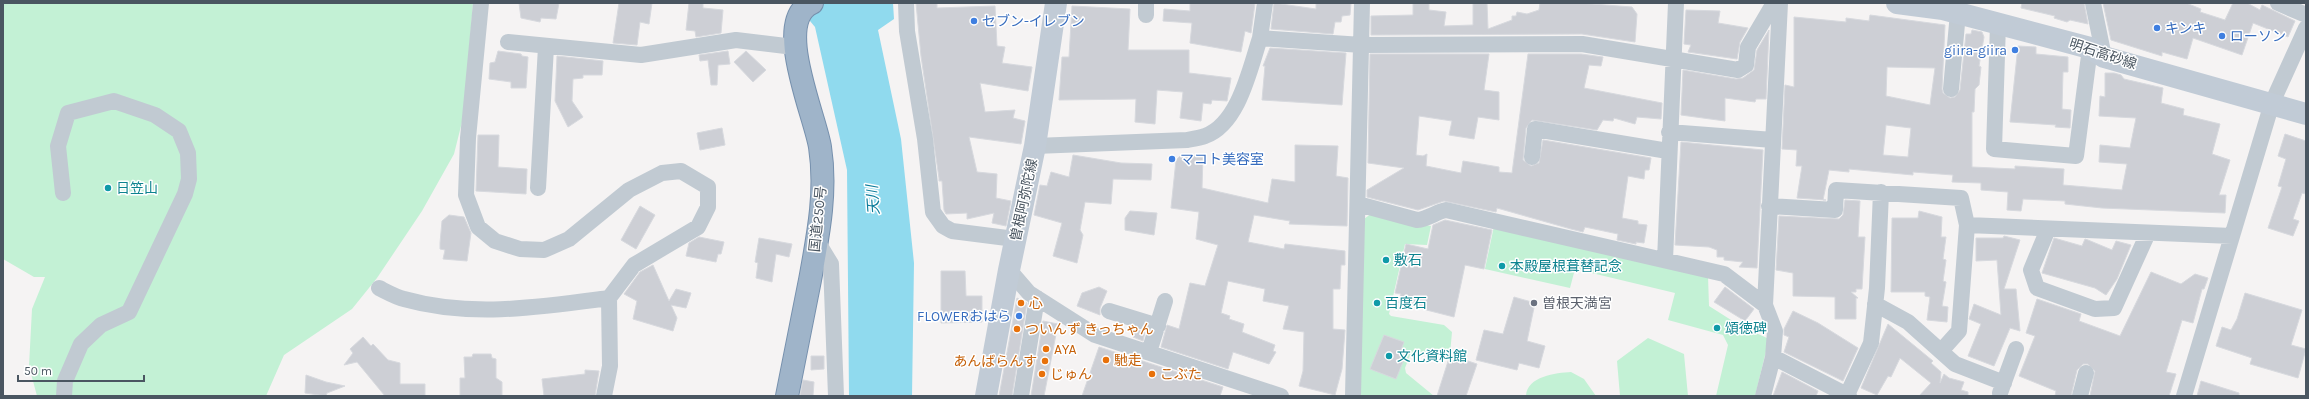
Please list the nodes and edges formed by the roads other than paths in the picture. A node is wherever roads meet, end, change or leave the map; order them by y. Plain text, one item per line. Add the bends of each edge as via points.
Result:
1 (481, 3) edge
2 (906, 3) edge
3 (1056, 3) edge
4 (1265, 3) edge
5 (1362, 3) edge
6 (1676, 3) edge
7 (1774, 3) edge
8 (1780, 3) edge
9 (1903, 3) edge
10 (2093, 3) edge
11 (2278, 3) edge
12 (809, 4) edge
13 (1958, 13) junction
14 (2306, 15) edge
15 (1998, 24) junction
16 (2306, 28) edge
17 (1260, 38) junction
18 (508, 42) dead end
19 (1362, 45) junction
20 (546, 47) junction
21 (794, 47) junction
22 (2097, 53) junction
23 (1673, 60) junction
24 (1950, 89) dead end
25 (2272, 103) junction
26 (2306, 114) edge
27 (1669, 132) junction
28 (1773, 140) junction
29 (1035, 146) junction
30 (1668, 151) junction
31 (1532, 157) dead end
32 (538, 188) dead end
33 (1881, 192) junction
34 (63, 193) dead end
35 (1358, 204) junction
36 (1769, 206) junction
37 (1967, 225) junction
38 (2048, 229) junction
39 (2148, 233) junction
40 (2232, 236) junction
41 (1016, 239) junction
42 (817, 241) junction
43 (1665, 260) junction
44 (1009, 270) junction
45 (379, 288) dead end
46 (609, 298) junction
47 (1037, 298) junction
48 (1165, 301) dead end
49 (1766, 304) junction
50 (1875, 304) junction
51 (1109, 312) dead end
52 (1158, 326) junction
53 (2016, 349) dead end
54 (1942, 350) junction
55 (1149, 352) junction
56 (1773, 357) junction
57 (2086, 373) dead end
58 (64, 396) edge
59 (604, 396) edge
60 (787, 396) edge
61 (836, 396) edge
62 (986, 396) edge
63 (1021, 396) edge
64 (1281, 396) edge
65 (1353, 396) edge
66 (1763, 396) edge
67 (1848, 396) edge
68 (2080, 396) edge
69 (2184, 396) edge

1 - 46 street via 481,38 468,138 466,195 478,227 495,241 520,249 544,250 569,239 629,190 662,173 682,171 708,187 708,207 698,227 634,265
2 - 41 street via 907,31 925,139 933,212 943,226 952,231
3 - 29 main road, 曽根阿弥陀線
4 - 17 street
5 - 19 street
6 - 23 street
7 - 23 street via 1748,47 1746,65 1738,70
8 - 28 street
9 - 13 main road, 明石高砂線
10 - 22 street
11 - 14 street
12 - 21 highway, 国道250号 via 797,18
13 - 15 main road, 明石高砂線
13 - 24 street
15 - 22 main road, 明石高砂線
15 - 22 street via 1994,149 2076,156
16 - 25 street
17 - 19 street
17 - 29 street via 1235,110 1223,124 1206,136 1180,141
18 - 20 street
19 - 23 street via 1582,44
19 - 35 street
20 - 21 street via 641,55 736,40
20 - 32 street
21 - 42 highway, 国道250号 via 820,147 823,195
22 - 25 main road, 明石高砂線
23 - 27 street
25 - 26 main road, 明石高砂線
25 - 40 street
27 - 28 street
27 - 30 street
28 - 36 street
29 - 41 main road, 曽根阿弥陀線
30 - 31 street via 1535,129
30 - 43 street
33 - 36 street via 1836,190 1835,210
33 - 37 street via 1961,198
33 - 50 street
34 - 58 street via 58,146 68,113 114,101 155,115 179,131 188,153 189,179 185,194 129,312 101,325 81,344 64,381
35 - 43 street via 1417,220 1446,210
35 - 65 street
36 - 49 street
37 - 38 street
37 - 54 street via 1959,331
38 - 39 street
38 - 39 street via 2030,270 2037,288 2095,309 2114,308
39 - 40 street
40 - 69 street
41 - 44 main road, 曽根阿弥陀線
42 - 60 highway, 国道250号
42 - 61 street via 831,264
43 - 49 street via 1724,274
44 - 47 street
44 - 62 main road, 曽根阿弥陀線
45 - 46 street via 404,299 454,308 515,310
46 - 59 street via 610,366
47 - 55 street via 1094,335
47 - 63 street
48 - 52 street
49 - 56 street via 1775,331
50 - 54 street via 1908,322
50 - 67 street via 1871,343
51 - 52 street
52 - 55 street
53 - 54 street via 2002,388 1955,364
55 - 64 street
56 - 66 street
56 - 67 street
57 - 68 street

